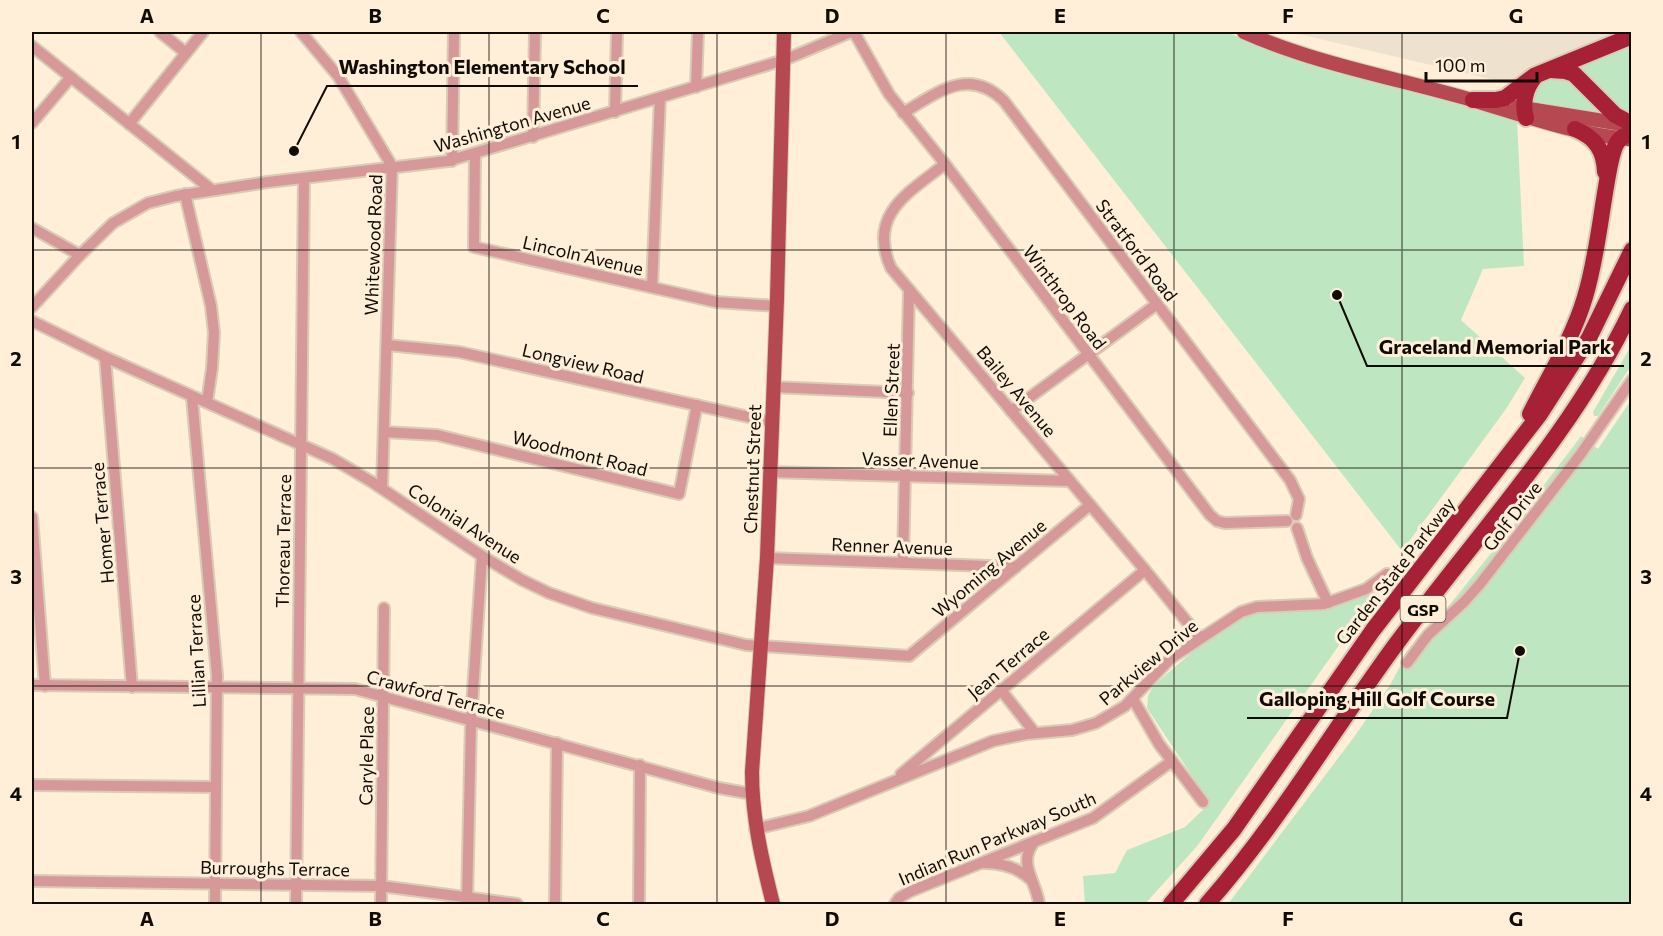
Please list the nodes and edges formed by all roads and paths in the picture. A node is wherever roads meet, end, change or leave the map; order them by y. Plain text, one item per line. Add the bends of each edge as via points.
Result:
1 (160, 32) edge
2 (203, 32) edge
3 (301, 32) edge
4 (454, 32) edge
5 (535, 32) edge
6 (617, 32) edge
7 (698, 32) edge
8 (784, 32) edge
9 (853, 32) edge
10 (1244, 32) edge
11 (1632, 36) edge
12 (32, 46) edge
13 (186, 53) junction
14 (784, 60) junction
15 (1543, 72) junction
16 (71, 78) junction
17 (696, 87) junction
18 (660, 98) junction
19 (1473, 100) junction
20 (615, 112) junction
21 (903, 113) junction
22 (1525, 113) junction
23 (32, 123) edge
24 (129, 124) junction
25 (1575, 129) junction
26 (1629, 132) edge
27 (533, 137) junction
28 (475, 154) junction
29 (452, 160) junction
30 (945, 164) junction
31 (392, 168) junction
32 (304, 178) junction
33 (212, 190) junction
34 (185, 194) junction
35 (1604, 195) junction
36 (32, 228) edge
37 (1632, 250) edge
38 (80, 255) junction
39 (652, 287) junction
40 (909, 291) junction
41 (1156, 304) junction
42 (777, 306) junction
43 (32, 307) edge
44 (1632, 309) edge
45 (32, 321) edge
46 (387, 345) junction
47 (1088, 355) junction
48 (105, 357) junction
49 (1632, 380) edge
50 (773, 387) junction
51 (908, 393) junction
52 (192, 397) junction
53 (207, 402) junction
54 (697, 405) junction
55 (1011, 411) junction
56 (771, 422) junction
57 (384, 432) junction
58 (301, 445) junction
59 (770, 472) junction
60 (1494, 474) junction
61 (905, 476) junction
62 (1070, 481) junction
63 (382, 488) junction
64 (1090, 505) junction
65 (32, 517) edge
66 (1292, 518) junction
67 (482, 556) junction
68 (767, 558) junction
69 (903, 562) junction
70 (1016, 567) junction
71 (1145, 570) junction
72 (1387, 574) dead end
73 (1328, 603) junction
74 (384, 608) dead end
75 (1200, 638) junction
76 (761, 645) junction
77 (909, 657) joint
78 (1407, 663) dead end
79 (32, 685) edge
80 (45, 686) junction
81 (132, 687) junction
82 (217, 688) junction
83 (298, 689) junction
84 (1001, 690) junction
85 (383, 697) junction
86 (1133, 699) junction
87 (471, 721) junction
88 (1035, 733) junction
89 (557, 743) junction
90 (1172, 761) junction
91 (640, 765) junction
92 (892, 781) junction
93 (32, 785) edge
94 (216, 787) junction
95 (752, 794) junction
96 (1203, 802) dead end
97 (755, 829) junction
98 (1035, 841) junction
99 (976, 864) junction
100 (1030, 879) junction
101 (32, 881) edge
102 (215, 883) junction
103 (296, 885) junction
104 (381, 886) junction
105 (467, 901) edge
106 (1172, 903) edge
107 (215, 904) edge
108 (296, 904) edge
109 (381, 904) edge
110 (517, 904) edge
111 (555, 904) edge
112 (639, 904) edge
113 (773, 904) edge
114 (895, 904) edge
115 (1039, 904) edge
116 (1207, 904) edge

1 - 13 street
2 - 13 street
3 - 31 street, Whitewood Road via 338,76
4 - 29 street
5 - 27 street
6 - 20 street
7 - 17 street
8 - 14 main road, Chestnut Street
9 - 14 street, Washington Avenue
9 - 21 street, Winthrop Road
10 - 19 main road via 1315,58
11 - 15 highway
12 - 16 street
13 - 24 street
14 - 17 street, Washington Avenue
14 - 42 main road, Chestnut Street
15 - 19 highway via 1505,98
15 - 22 highway via 1529,86
15 - 26 highway via 1574,74
16 - 23 street
16 - 24 street
17 - 18 street, Washington Avenue
18 - 20 street, Washington Avenue
18 - 39 street
19 - 22 main road
20 - 27 street, Washington Avenue
21 - 30 street, Winthrop Road
21 - 41 street, Stratford Road via 955,85 975,84 997,94
22 - 25 main road
22 - 26 main road
24 - 33 street
25 - 26 main road
25 - 35 highway via 1592,138 1600,149 1605,168
26 - 35 highway via 1613,150
27 - 28 street, Washington Avenue
28 - 29 street, Washington Avenue
28 - 39 street, Lincoln Avenue via 474,247
29 - 31 street, Washington Avenue
30 - 40 street, Bailey Avenue via 897,203 886,223 886,257
30 - 47 street, Winthrop Road
31 - 32 street, Washington Avenue
31 - 46 street, Whitewood Road
32 - 33 street, Washington Avenue
32 - 58 street, Thoreau Terrace
33 - 34 street, Washington Avenue
34 - 38 street, Washington Avenue via 130,212
34 - 53 street via 214,333
35 - 60 highway via 1581,311
36 - 38 street
37 - 60 highway, Garden State Parkway / GSP via 1574,364
38 - 43 street, Washington Avenue
39 - 42 street, Lincoln Avenue via 716,302
40 - 51 street, Ellen Street
40 - 55 street, Bailey Avenue
41 - 47 street
41 - 66 street, Stratford Road via 1290,480 1299,499
42 - 50 main road, Chestnut Street
44 - 116 highway, GSP via 1593,383 1559,434 1410,626 1265,832
45 - 48 street, Colonial Avenue
46 - 54 street, Longview Road via 459,352
46 - 57 street, Whitewood Road
47 - 55 street
47 - 66 street, Winthrop Road via 1214,519 1226,523
48 - 52 street, Colonial Avenue
48 - 81 street, Homer Terrace
49 - 78 street, Golf Drive via 1480,584 1428,635
50 - 51 street
50 - 56 main road, Chestnut Street
51 - 61 street, Ellen Street
52 - 53 street, Colonial Avenue
52 - 82 street, Lillian Terrace
53 - 58 street, Colonial Avenue
54 - 56 street, Longview Road
54 - 57 street, Woodmont Road via 679,494 437,435
55 - 62 street, Bailey Avenue
56 - 59 main road, Chestnut Street
57 - 63 street, Whitewood Road
58 - 63 street, Colonial Avenue
58 - 83 street, Thoreau Terrace
59 - 61 street, Vasser Avenue
59 - 68 main road, Chestnut Street
60 - 106 highway, Garden State Parkway / GSP via 1361,646 1243,817
61 - 62 street, Vasser Avenue
61 - 69 street, Ellen Street
62 - 64 street, Bailey Avenue
63 - 67 street, Colonial Avenue
64 - 70 street, Wyoming Avenue
64 - 71 street, Bailey Avenue
65 - 80 street
66 - 73 street, Stratford Road via 1301,522 1297,528
67 - 76 street, Colonial Avenue via 540,589 592,608
67 - 87 street
68 - 69 street, Renner Avenue
68 - 76 main road, Chestnut Street
69 - 70 street, Renner Avenue
70 - 77 street, Wyoming Avenue
71 - 75 street, Bailey Avenue
71 - 84 street, Jean Terrace
72 - 73 street, Parkview Drive via 1366,589
73 - 75 street, Parkview Drive via 1252,608
74 - 85 street, Caryle Place
75 - 86 street, Parkview Drive via 1159,669
76 - 77 street, Colonial Avenue
76 - 95 main road, Chestnut Street
79 - 80 street, Crawford Terrace
80 - 81 street, Crawford Terrace
81 - 82 street, Crawford Terrace
82 - 83 street, Crawford Terrace
82 - 94 street, Lillian Terrace
83 - 85 street, Crawford Terrace via 353,689
83 - 103 street, Thoreau Terrace
84 - 88 street
84 - 92 street, Jean Terrace
85 - 87 street, Crawford Terrace
85 - 104 street, Caryle Place
86 - 88 street, Parkview Drive via 1114,714 1090,725
86 - 90 street
87 - 89 street, Crawford Terrace
87 - 105 street
88 - 92 street, Parkview Drive via 985,744
89 - 91 street, Crawford Terrace
89 - 111 street
90 - 96 street
90 - 98 street, Indian Run Parkway South via 1099,815
91 - 95 street, Crawford Terrace
91 - 112 street
92 - 97 street, Parkview Drive via 809,816
93 - 94 street
94 - 102 street, Lillian Terrace
95 - 97 main road, Chestnut Street
97 - 113 main road, Chestnut Street
98 - 99 street, Indian Run Parkway South
98 - 100 street via 1027,856
99 - 100 street via 1007,866
99 - 114 street, Indian Run Parkway South via 910,891
100 - 115 street
101 - 102 street, Burroughs Terrace
102 - 103 street, Burroughs Terrace
102 - 107 street, Lillian Terrace
103 - 104 street, Burroughs Terrace
103 - 108 street, Thoreau Terrace
104 - 105 street, Burroughs Terrace
104 - 109 street, Caryle Place
105 - 110 street, Burroughs Terrace

